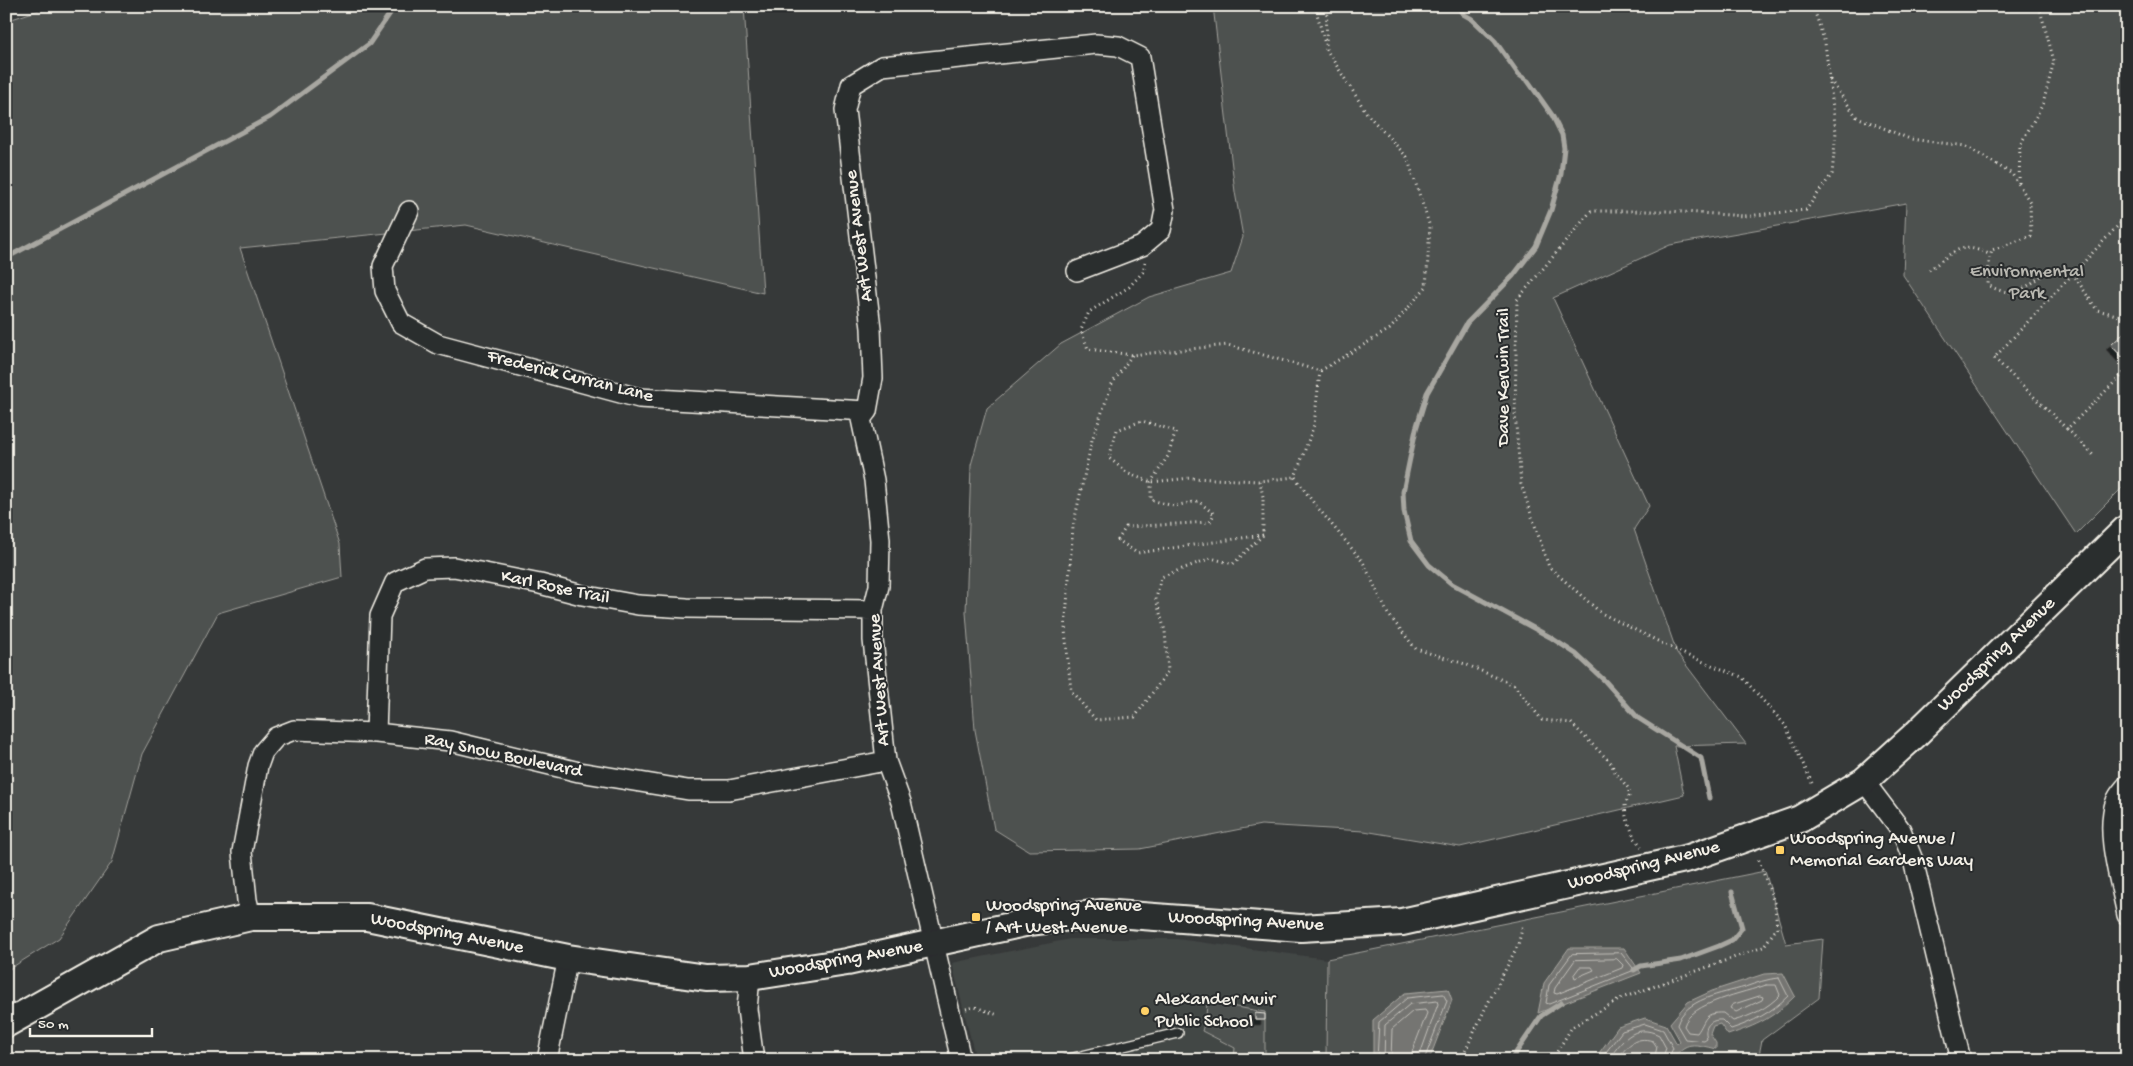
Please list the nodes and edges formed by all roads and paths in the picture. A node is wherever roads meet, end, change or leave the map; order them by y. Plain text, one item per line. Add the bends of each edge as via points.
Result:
1 (1315, 6) edge
2 (1327, 6) edge
3 (1813, 6) edge
4 (2039, 6) edge
5 (1326, 49) junction
6 (1829, 78) junction
7 (2019, 184) junction
8 (409, 211) dead end
9 (2127, 216) edge
10 (1142, 246) junction
11 (1991, 255) junction
12 (1929, 270) dead end
13 (1076, 271) dead end
14 (2073, 274) junction
15 (2127, 321) edge
16 (1132, 355) junction
17 (1320, 370) junction
18 (2127, 370) edge
19 (867, 411) junction
20 (2067, 429) junction
21 (2095, 457) dead end
22 (1295, 477) junction
23 (1260, 480) junction
24 (1151, 482) junction
25 (2127, 528) edge
26 (1263, 535) junction
27 (873, 610) junction
28 (376, 733) junction
29 (886, 761) junction
30 (1864, 782) junction
31 (1812, 783) dead end
32 (2127, 785) edge
33 (1644, 850) dead end
34 (1758, 858) dead end
35 (2127, 915) edge
36 (251, 918) junction
37 (1523, 925) dead end
38 (935, 944) junction
39 (568, 958) junction
40 (750, 977) junction
41 (965, 1009) dead end
42 (998, 1015) dead end
43 (6, 1024) edge
44 (1178, 1033) dead end
45 (547, 1060) edge
46 (754, 1060) edge
47 (961, 1060) edge
48 (1065, 1060) edge
49 (1461, 1060) edge
50 (1552, 1060) edge
51 (1961, 1060) edge

1 - 5 path
2 - 5 path
3 - 6 path, Dave Kerwin Trail via 1825,43
4 - 7 path via 2054,61 2043,104 2020,145
5 - 17 path via 1368,115 1407,157 1430,227 1426,287 1390,329
6 - 7 path, Dave Kerwin Trail via 1857,117 1910,139 1966,146 2012,174
6 - 31 path, Dave Kerwin Trail via 1836,132 1832,174 1806,210 1745,216 1591,210 1516,300 1515,413 1520,484 1549,567 1602,614 1686,655 1742,677 1785,725
7 - 11 path, Dave Kerwin Trail via 2030,202 2031,236 1992,250
8 - 19 street, Frederick Curran Lane via 383,266 385,291 401,323 438,344 638,398
9 - 14 path
10 - 13 street, Art West Avenue
10 - 16 path via 1146,260 1143,272 1129,287 1089,312 1081,330 1088,349
10 - 19 street, Art West Avenue via 1161,230 1165,210 1140,57 1118,46 1096,44 882,66 851,84 845,110 872,328 873,378
11 - 12 path via 1974,248 1960,248
11 - 14 path via 1988,285 2000,292 2018,292 2049,270
14 - 15 path via 2098,310 2124,317
14 - 20 path via 1994,358
16 - 17 path via 1228,344
16 - 26 path via 1112,384 1092,440 1074,527 1065,630 1070,682 1072,691 1096,720 1135,717 1168,671 1165,631 1156,600 1161,577 1210,558 1233,564
17 - 22 path via 1314,424
18 - 20 path
19 - 27 street, Art West Avenue via 861,419 874,480 880,540 879,586
20 - 21 path
22 - 23 path
22 - 33 path via 1363,562 1388,614 1416,649 1465,664 1514,685 1542,720 1571,723 1611,763 1629,789 1626,816 1634,837
23 - 24 path via 1190,478
23 - 26 path
24 - 24 path via 1129,474 1109,458 1117,430 1142,422 1176,431 1168,456
24 - 26 path via 1151,500 1174,506 1198,501 1214,514 1210,522 1126,527 1118,540 1137,553
25 - 30 street, Woodspring Avenue
27 - 28 street, Karl Rose Trail via 638,605 454,567 425,568 395,582 380,616
27 - 29 street, Art West Avenue via 878,703
28 - 29 street, Ray Snow Boulevard via 450,741 579,772 688,790 729,790
28 - 36 street, Ray Snow Boulevard via 294,730 276,737 263,752 242,852
29 - 38 street, Art West Avenue via 901,802
30 - 38 street, Woodspring Avenue via 1800,819 1689,858 1402,922 1301,928 1102,912 1029,922
30 - 51 street via 1901,830 1913,860
32 - 35 street via 2116,800 2112,820 2114,850
34 - 50 path via 1775,906 1777,928 1763,947 1622,998 1572,1027
36 - 39 street, Woodspring Avenue via 368,917
36 - 43 street, Woodspring Avenue via 159,938
37 - 49 path via 1518,946
38 - 40 street, Woodspring Avenue
38 - 47 street, Art West Avenue
39 - 40 street, Woodspring Avenue via 706,978
39 - 45 street
40 - 46 street via 747,1009
41 - 42 path via 975,1007
44 - 48 lane

